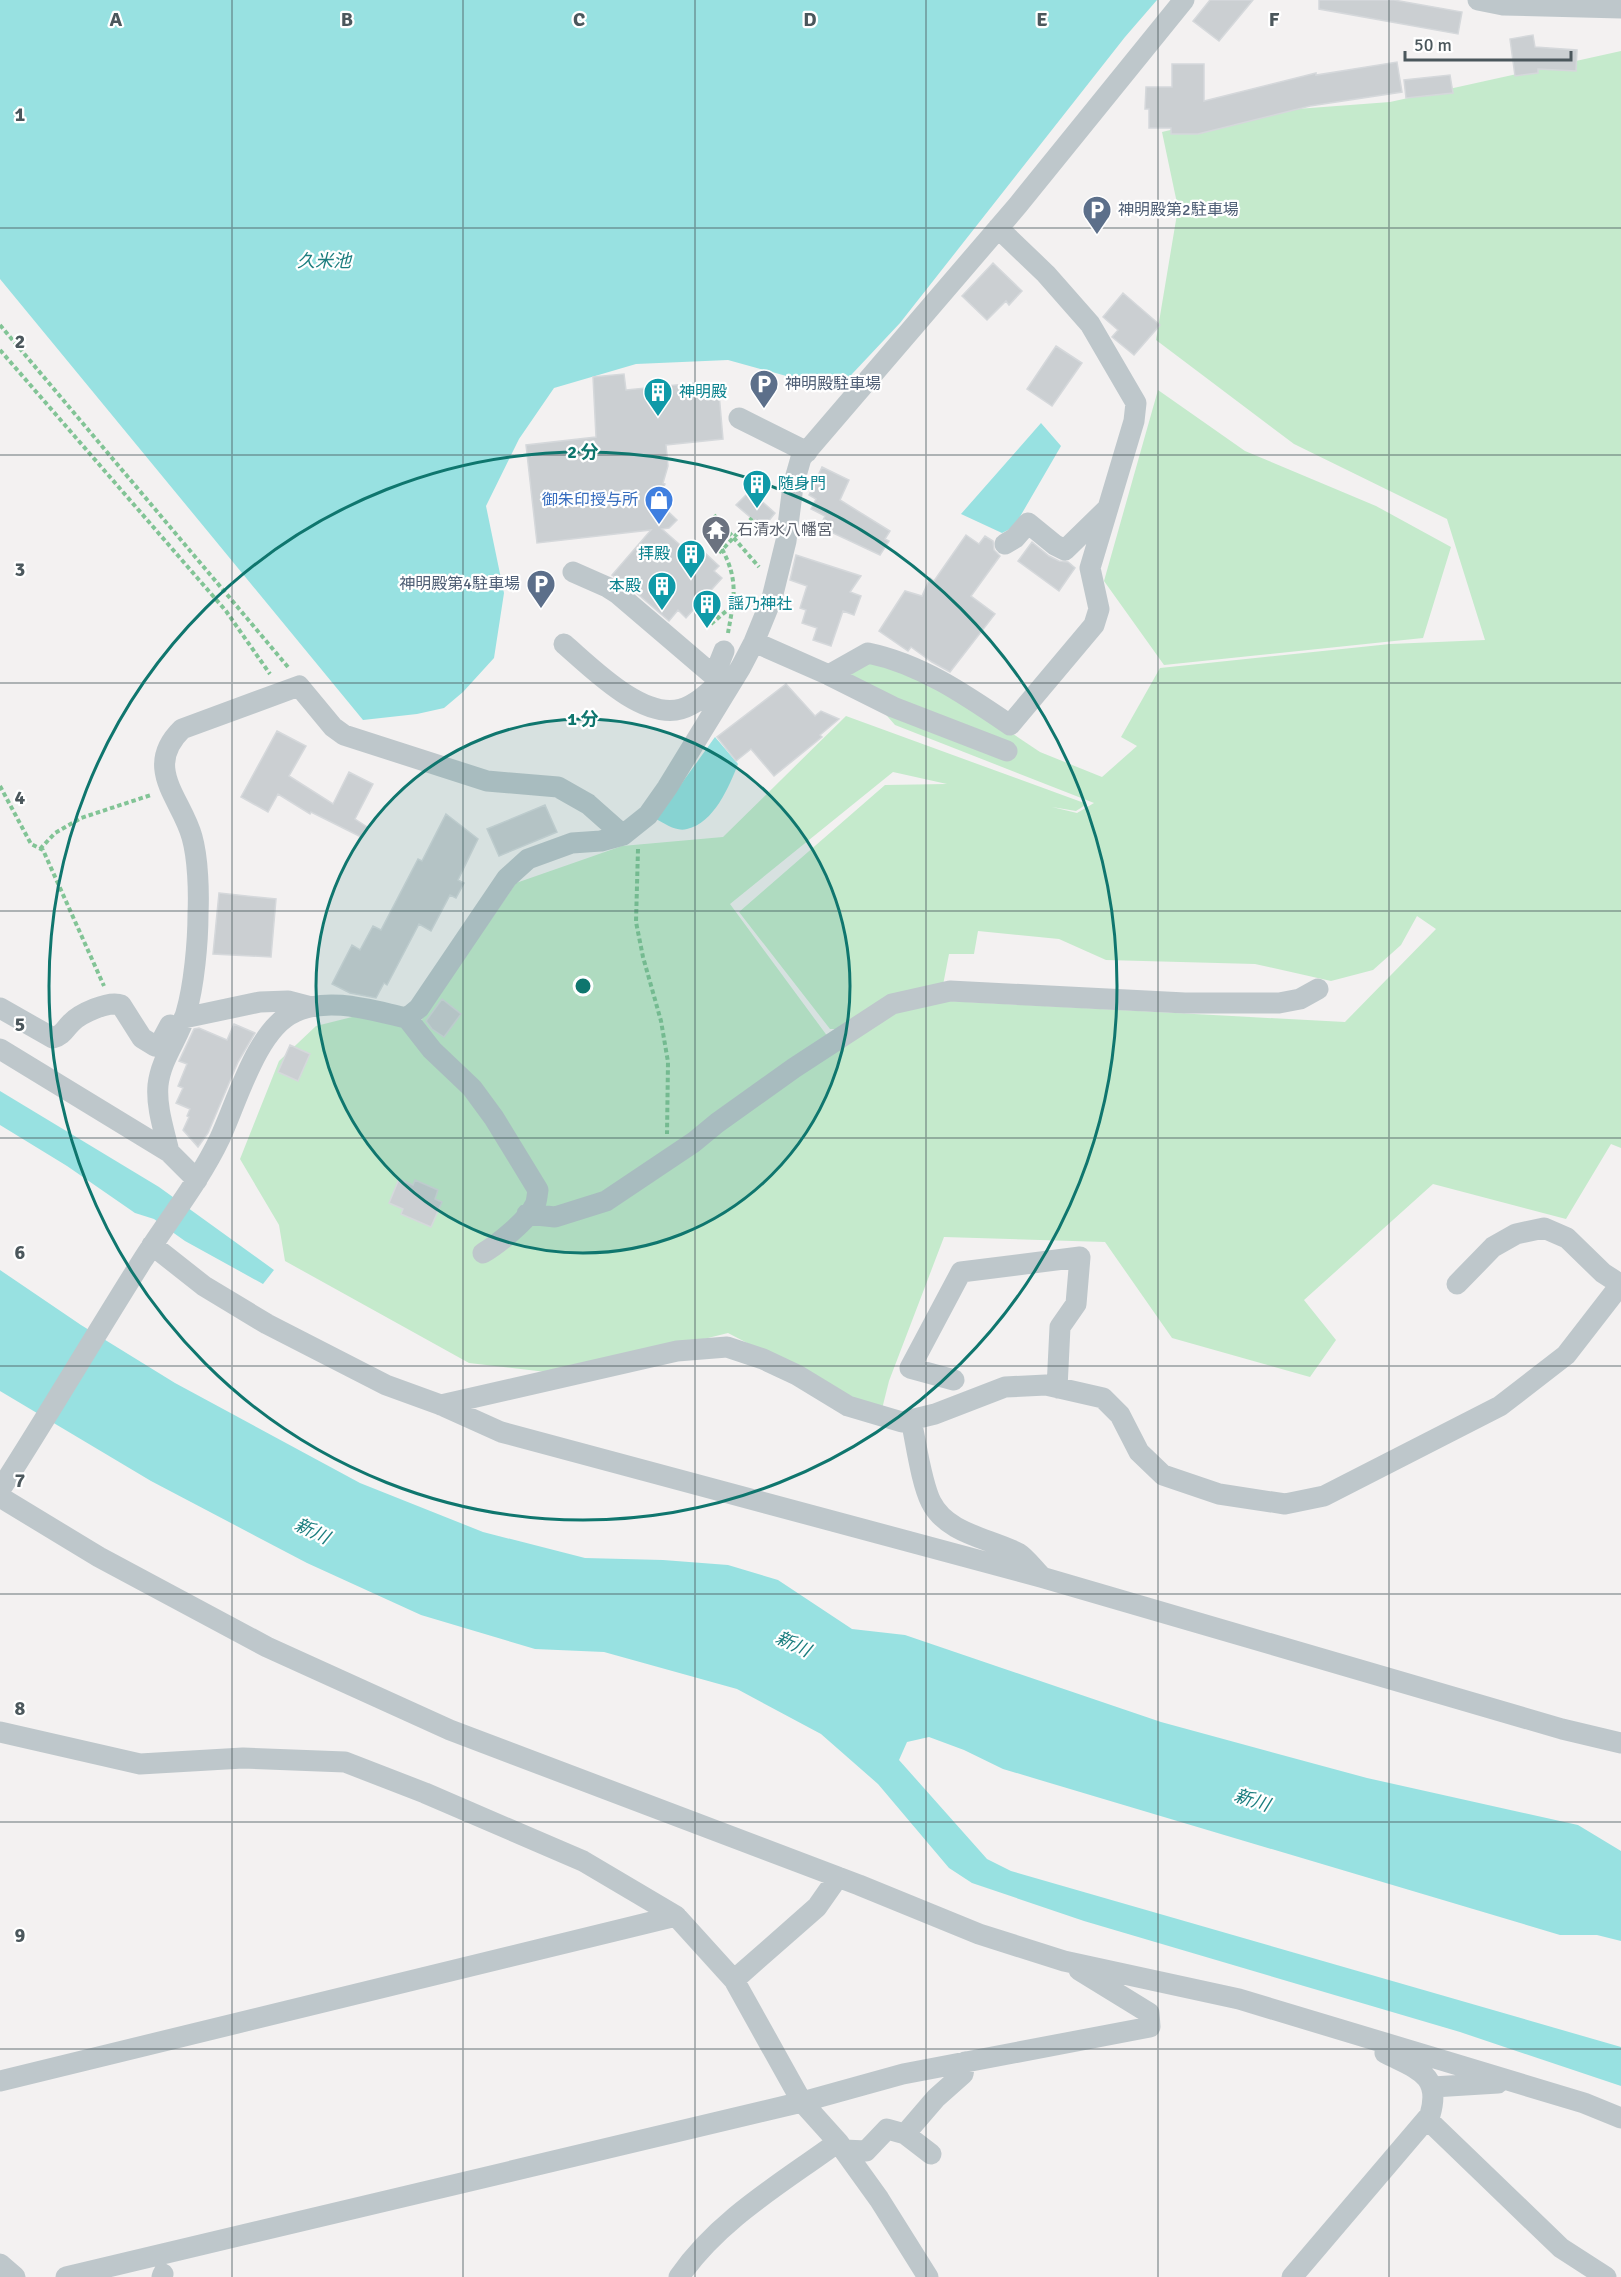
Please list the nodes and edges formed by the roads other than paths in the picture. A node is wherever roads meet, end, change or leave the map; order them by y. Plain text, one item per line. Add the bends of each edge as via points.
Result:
1 (1184, 0) edge
2 (1478, 0) edge
3 (1621, 8) edge
4 (998, 228) junction
5 (739, 418) dead end
6 (807, 452) junction
7 (1108, 507) junction
8 (1005, 544) dead end
9 (573, 572) dead end
10 (754, 642) junction
11 (564, 644) dead end
12 (724, 651) road end
13 (829, 675) junction
14 (719, 685) junction
15 (1006, 751) dead end
16 (623, 835) junction
17 (1318, 989) dead end
18 (315, 1007) junction
19 (0, 1008) edge
20 (185, 1016) junction
21 (407, 1018) junction
22 (0, 1049) edge
23 (169, 1152) junction
24 (197, 1180) junction
25 (527, 1214) junction
26 (152, 1246) junction
27 (483, 1253) dead end
28 (1457, 1284) dead end
29 (1621, 1284) edge
30 (954, 1380) dead end
31 (1057, 1388) junction
32 (441, 1405) junction
33 (911, 1420) junction
34 (2, 1488) edge
35 (1041, 1577) junction
36 (0, 1732) edge
37 (1621, 1743) edge
38 (838, 1877) junction
39 (676, 1916) junction
40 (1064, 1961) junction
41 (734, 1980) junction
42 (1339, 2030) junction
43 (965, 2062) junction
44 (0, 2081) edge
45 (1513, 2082) junction
46 (1433, 2087) junction
47 (802, 2102) junction
48 (1621, 2118) edge
49 (1427, 2119) junction
50 (905, 2134) junction
51 (841, 2146) junction
52 (931, 2154) dead end
53 (0, 2264) edge
54 (15, 2277) edge
55 (66, 2277) edge
56 (679, 2277) edge
57 (928, 2277) edge
58 (1292, 2277) edge
59 (1606, 2277) edge

1 - 4 street
2 - 3 street via 1503,5
4 - 6 street
4 - 7 street via 1090,324 1136,403
5 - 6 street
6 - 10 street via 801,458 793,486 775,586
7 - 8 street via 1065,550 1028,523
7 - 13 street via 1090,568 1099,609 1094,625 1010,725 952,686 889,657 868,653
9 - 14 street via 618,594
10 - 13 street
10 - 14 street
11 - 14 street via 614,688 656,709 680,710
12 - 14 street
13 - 15 street via 893,707
14 - 16 street via 667,788 648,815
16 - 20 street via 588,804 558,787 487,781 344,735 299,686 182,729 171,745 165,770 169,789 192,836 195,858 198,914
16 - 21 street via 572,843 528,859 507,878 419,1008
17 - 25 street via 1300,999 1279,1003 1175,1003 950,991 892,1004 606,1201 555,1216
18 - 20 street via 288,1001 260,1002
18 - 21 street via 348,1006
18 - 24 street via 295,1011 263,1040
19 - 20 street via 53,1038 98,1007 121,1005 142,1038 155,1046 171,1024
20 - 23 street via 162,1065 158,1084 157,1101
21 - 25 street via 432,1050 472,1088 494,1118 538,1190 535,1204
22 - 23 street
23 - 24 street
24 - 26 street
25 - 27 street
26 - 32 street via 204,1286 267,1324 386,1384
26 - 34 street
28 - 29 street via 1493,1246 1516,1234 1544,1228 1567,1238 1603,1273
29 - 31 street via 1566,1355 1500,1406 1324,1496 1285,1504 1219,1494 1163,1475 1139,1452 1120,1414 1103,1398
30 - 31 street via 910,1368 962,1272 1080,1257 1076,1304 1060,1328
31 - 33 street via 1005,1387
32 - 33 street via 677,1351 727,1347 789,1371 848,1406 902,1422
32 - 35 street via 501,1432
33 - 35 street via 931,1502 946,1521 1020,1554
34 - 38 street via 99,1557 267,1647 439,1725
35 - 37 street
36 - 39 street via 140,1764 243,1758 345,1762 583,1861
38 - 40 street via 979,1934
38 - 41 street via 817,1907
39 - 41 street
39 - 44 street
40 - 42 street via 1239,1999
40 - 43 street via 1149,2013 1150,2027
41 - 47 street
42 - 45 street
42 - 46 street via 1423,2073
43 - 47 street via 903,2074
43 - 50 street via 963,2074
45 - 46 street
45 - 48 street
46 - 49 street via 1435,2099
47 - 51 street
47 - 55 street
49 - 58 street
49 - 59 street via 1561,2248
50 - 51 street via 887,2129 866,2151
50 - 52 street
51 - 56 street via 733,2218 696,2253
51 - 57 street
53 - 54 street

